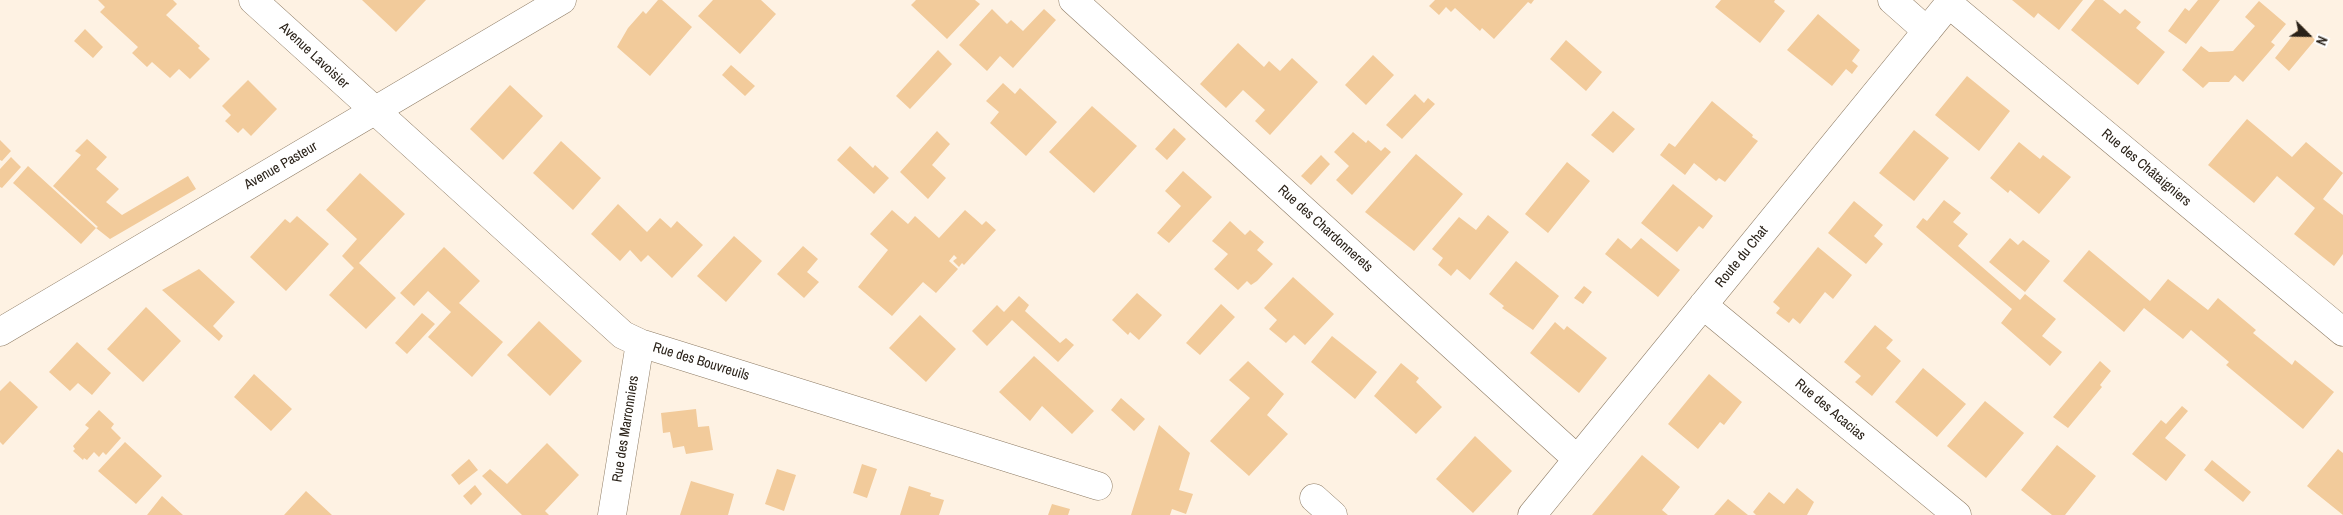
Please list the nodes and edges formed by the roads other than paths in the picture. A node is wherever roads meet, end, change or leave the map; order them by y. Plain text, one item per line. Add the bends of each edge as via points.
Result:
1 (253, 0) edge
2 (562, 0) edge
3 (1072, 0) edge
4 (1892, 0) edge
5 (1951, 2) edge
6 (1927, 31) junction
7 (375, 112) junction
8 (1703, 304) junction
9 (0, 332) edge
10 (2343, 332) edge
11 (640, 343) junction
12 (1577, 459) junction
13 (1098, 486) dead end
14 (612, 515) edge
15 (1532, 515) edge
16 (1957, 515) edge

1 - 7 street, Avenue Lavoisier
2 - 7 street, Avenue Pasteur
3 - 12 street, Rue des Chardonnerets
4 - 6 street
5 - 6 street, Route du Chat
5 - 10 street, Rue des Châtaigniers
6 - 8 street, Route du Chat
7 - 9 street, Avenue Pasteur
7 - 11 street, Rue des Bouvreuils via 623,335
8 - 12 street, Route du Chat
8 - 16 street, Rue des Acacias
11 - 13 street, Rue des Bouvreuils
11 - 14 street, Rue des Marronniers
12 - 15 street, Route du Chat

